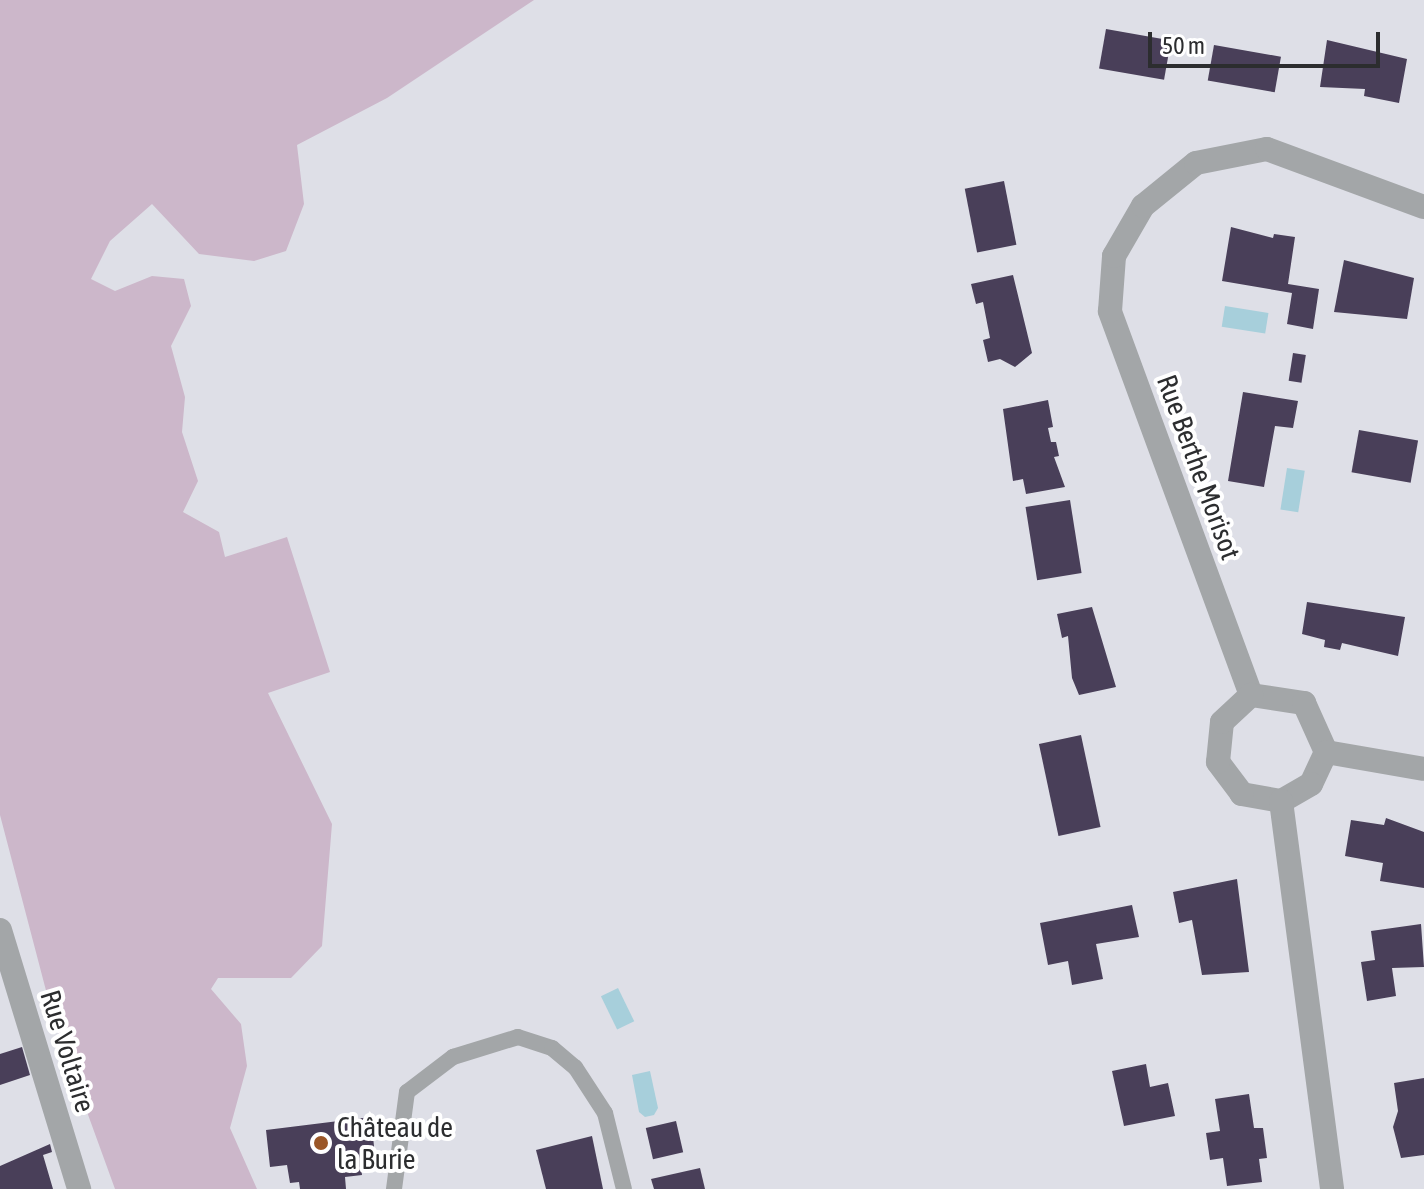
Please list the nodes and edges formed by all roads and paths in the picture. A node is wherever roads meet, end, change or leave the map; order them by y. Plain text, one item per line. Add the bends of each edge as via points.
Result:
1 (1424, 207) edge
2 (1251, 695) junction
3 (1326, 752) junction
4 (1424, 769) edge
5 (1281, 801) junction
6 (0, 930) edge
7 (79, 1189) edge
8 (394, 1189) edge
9 (624, 1189) edge
10 (1332, 1189) edge

1 - 2 street, Rue Berthe Morisot via 1267,149 1196,163 1143,206 1114,256 1110,311
2 - 3 street via 1304,703
2 - 5 street via 1222,722 1218,762 1242,794
3 - 4 street
3 - 5 street via 1311,784
5 - 10 street
6 - 7 street, Rue Voltaire
8 - 9 lane via 407,1092 453,1057 518,1037 552,1048 575,1067 605,1113

